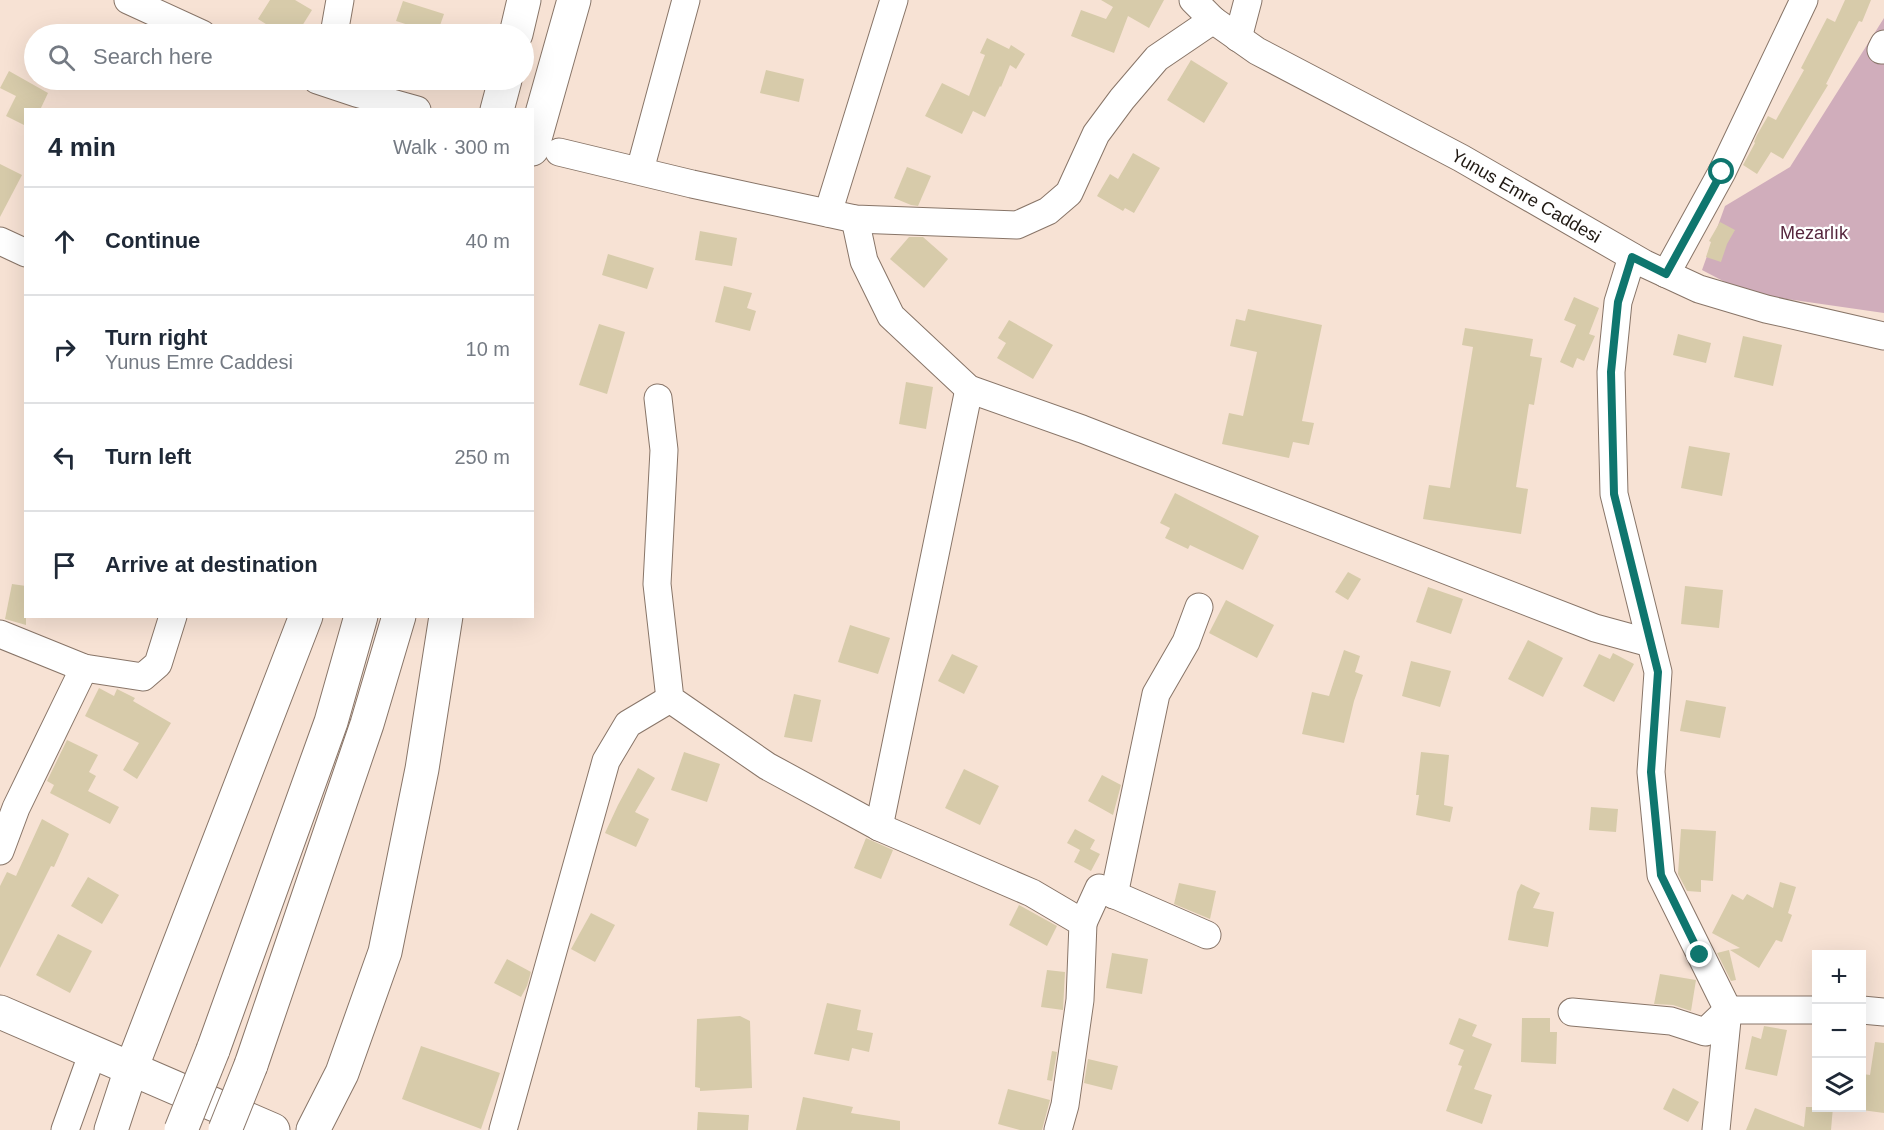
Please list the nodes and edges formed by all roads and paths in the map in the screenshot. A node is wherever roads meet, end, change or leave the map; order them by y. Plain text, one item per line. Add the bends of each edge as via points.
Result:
1 (128, 0) edge
2 (340, 0) edge
3 (524, 0) edge
4 (574, 0) edge
5 (686, 0) edge
6 (894, 0) edge
7 (1193, 0) edge
8 (1248, 0) edge
9 (1804, 0) edge
10 (1212, 20) junction
11 (180, 24) edge
12 (336, 24) edge
13 (518, 24) edge
14 (1238, 38) junction
15 (1884, 44) edge
16 (1884, 50) edge
17 (336, 90) edge
18 (502, 90) edge
19 (351, 101) edge
20 (402, 108) edge
21 (498, 108) edge
22 (546, 151) edge
23 (640, 170) junction
24 (828, 213) junction
25 (855, 219) junction
26 (0, 241) edge
27 (24, 252) edge
28 (1632, 257) junction
29 (1666, 274) junction
30 (1884, 336) edge
31 (969, 389) junction
32 (658, 398) dead end
33 (1199, 607) dead end
34 (172, 618) edge
35 (305, 618) edge
36 (360, 618) edge
37 (398, 618) edge
38 (446, 618) edge
39 (0, 634) edge
40 (1650, 643) junction
41 (84, 668) junction
42 (670, 699) junction
43 (8, 805) edge
44 (879, 827) junction
45 (0, 851) edge
46 (1114, 895) junction
47 (1083, 923) junction
48 (1207, 935) dead end
49 (1728, 1010) junction
50 (1812, 1010) edge
51 (1866, 1010) edge
52 (0, 1012) edge
53 (1572, 1012) dead end
54 (1884, 1012) edge
55 (93, 1052) junction
56 (131, 1069) junction
57 (65, 1130) edge
58 (111, 1130) edge
59 (181, 1130) edge
60 (225, 1130) edge
61 (273, 1130) edge
62 (313, 1130) edge
63 (503, 1130) edge
64 (1058, 1130) edge
65 (1716, 1130) edge

1 - 11 street
2 - 12 street
3 - 13 main road
4 - 22 main road
5 - 23 street
6 - 24 street
7 - 10 street, Yunus Emre Caddesi
8 - 14 street
9 - 29 street via 1722,172
10 - 14 street, Yunus Emre Caddesi
10 - 25 street via 1157,58 1096,134 1069,194 1048,211 1017,225
14 - 28 street, Yunus Emre Caddesi via 1461,158
15 - 16 street
17 - 19 street
18 - 21 main road
19 - 20 street
22 - 23 street
23 - 24 street
24 - 25 street
25 - 31 street via 864,261 891,316
26 - 27 street
28 - 29 street, Yunus Emre Caddesi
28 - 40 street via 1618,302 1611,372 1614,494
29 - 30 street, Yunus Emre Caddesi via 1698,289 1754,305
31 - 40 street via 1595,628
31 - 44 street
32 - 42 street via 664,450 657,584
33 - 46 street via 1186,642 1156,694
34 - 41 street via 158,664 143,677
35 - 56 main road
36 - 59 main road, bridge via 331,722
37 - 60 main road, bridge via 367,724 251,1065
38 - 62 main road via 422,769 385,952 342,1073
39 - 41 street
40 - 49 street via 1658,672 1651,772 1661,875
41 - 43 street
42 - 44 street via 767,766
42 - 63 street via 628,724 606,761
43 - 45 street
44 - 47 street via 1032,893
46 - 47 street via 1099,888
46 - 48 street
47 - 64 street via 1080,1000
49 - 50 street
49 - 53 street via 1706,1032 1671,1021
49 - 65 street
51 - 54 street
52 - 55 main road
55 - 56 main road
55 - 57 street
56 - 58 main road
56 - 61 main road

